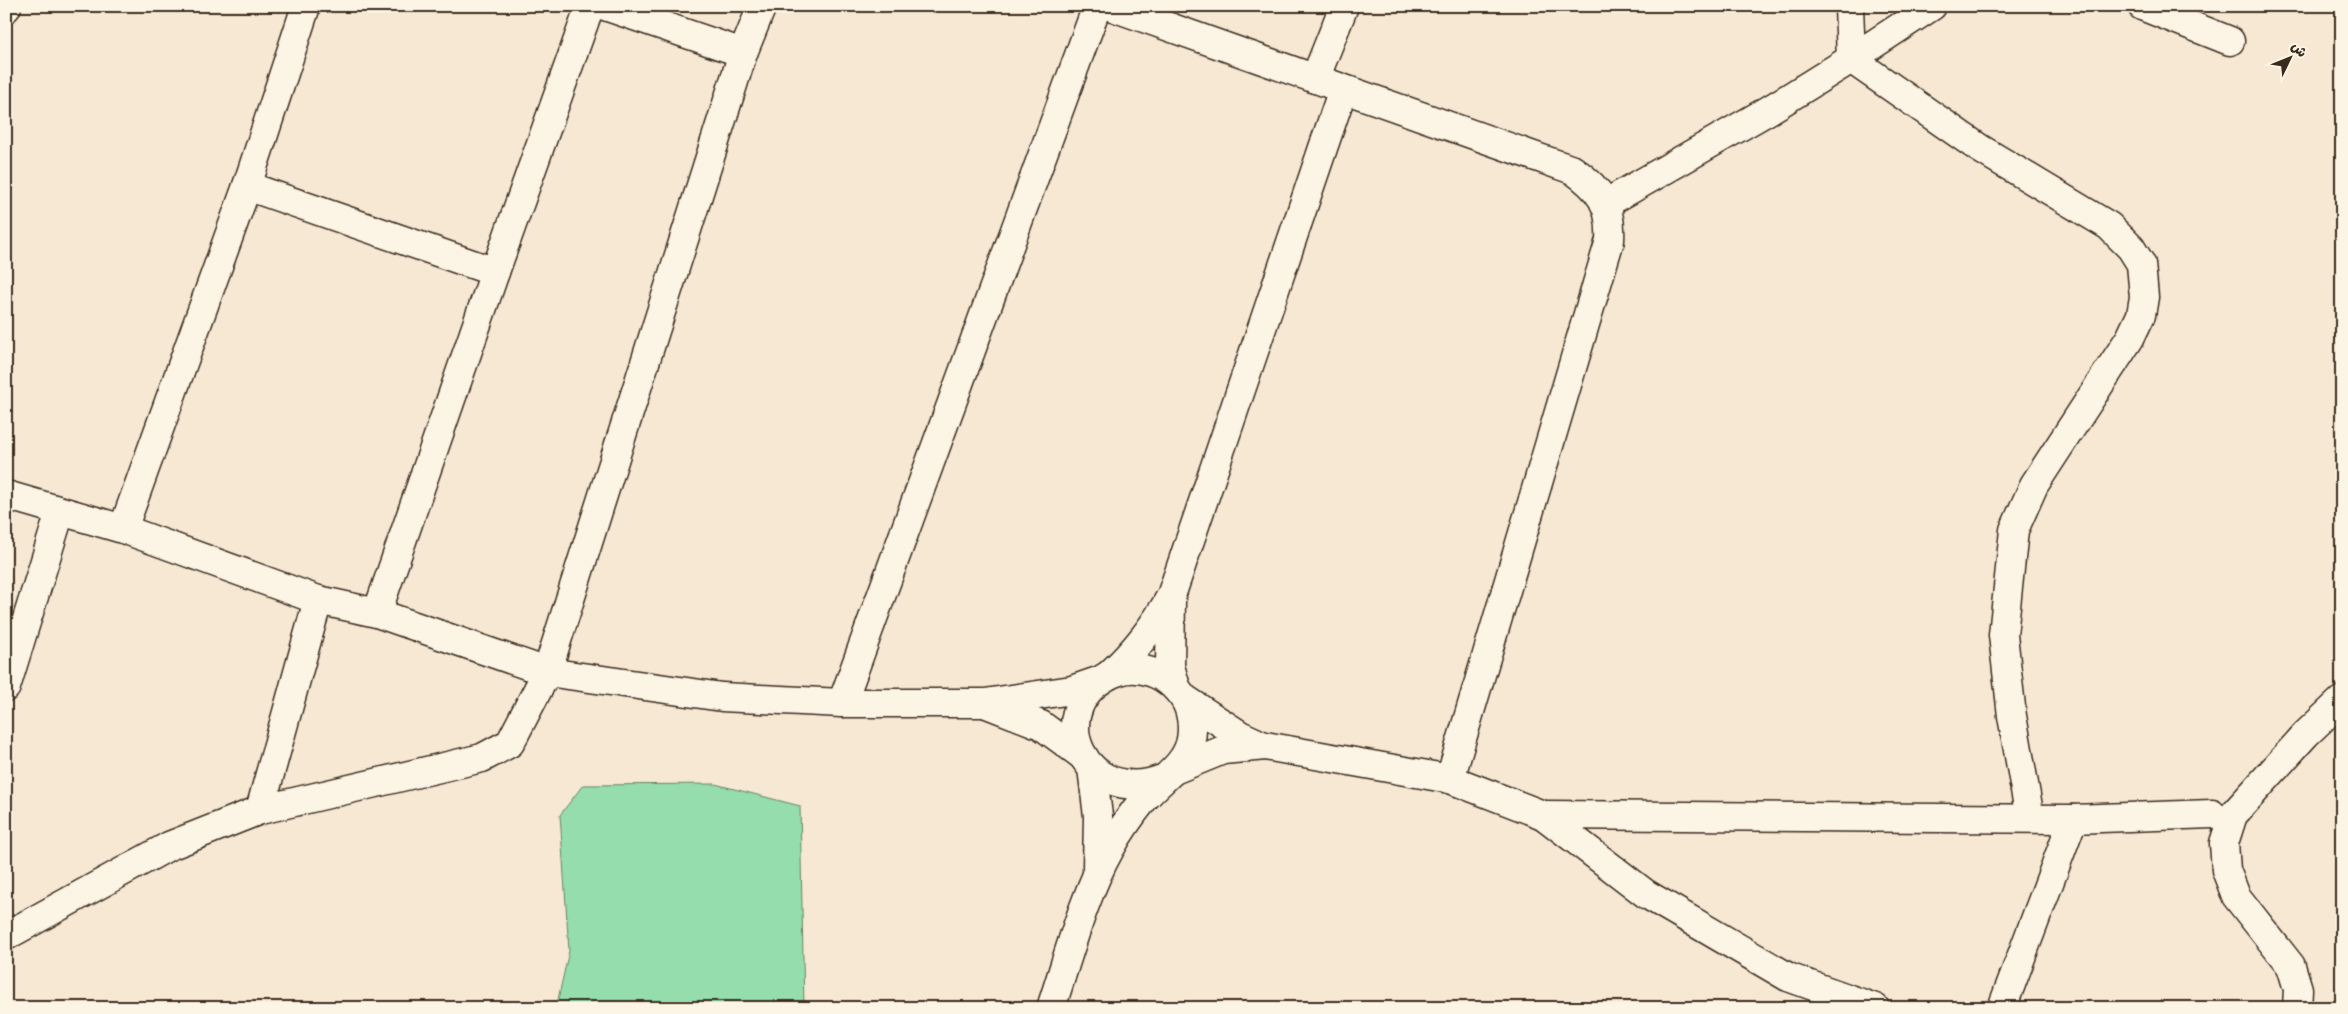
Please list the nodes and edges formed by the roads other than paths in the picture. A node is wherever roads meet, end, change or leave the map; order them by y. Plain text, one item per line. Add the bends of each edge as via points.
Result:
1 (306, 6) edge
2 (590, 6) edge
3 (605, 6) edge
4 (762, 6) edge
5 (1097, 6) edge
6 (1110, 6) edge
7 (1344, 6) edge
8 (1849, 6) edge
9 (1932, 6) edge
10 (2142, 6) edge
11 (2230, 41) dead end
12 (744, 53) junction
13 (1851, 59) junction
14 (1315, 79) junction
15 (1343, 89) junction
16 (247, 186) junction
17 (1605, 204) junction
18 (495, 272) junction
19 (6, 495) edge
20 (60, 512) junction
21 (124, 529) junction
22 (1171, 596) junction
23 (318, 600) junction
24 (377, 614) junction
25 (547, 672) junction
26 (1104, 678) junction
27 (6, 687) edge
28 (1180, 693) junction
29 (2342, 700) edge
30 (842, 702) junction
31 (985, 703) junction
32 (1265, 746) junction
33 (1087, 762) junction
34 (1168, 775) junction
35 (1450, 779) junction
36 (260, 810) junction
37 (2212, 814) dead end
38 (1543, 815) junction
39 (2030, 818) junction
40 (2073, 819) junction
41 (1096, 878) junction
42 (6, 936) edge
43 (1051, 1008) edge
44 (1875, 1008) edge
45 (2002, 1008) edge
46 (2297, 1008) edge

1 - 16 street
2 - 18 street
3 - 12 street
4 - 12 street
5 - 30 street
6 - 14 street
7 - 14 street
8 - 13 street
9 - 13 street
10 - 11 street
12 - 25 street
13 - 17 street
13 - 39 street via 1979,148 2109,226 2131,248 2140,264 2144,297 2141,315 2130,338 2034,485 2014,530 2003,635 2012,716
14 - 15 street
15 - 17 street via 1573,170 1592,184
15 - 22 street
16 - 18 street
16 - 21 street
17 - 35 street via 1611,221 1610,240
18 - 24 street
19 - 20 street
20 - 21 street
20 - 27 street
21 - 23 street
22 - 26 street via 1142,642
22 - 28 street via 1170,666
23 - 24 street
23 - 36 street
24 - 25 street
25 - 30 street via 722,697
25 - 36 street via 510,742 482,758
26 - 28 street via 1134,669 1149,671 1164,677
26 - 31 street via 1072,690
26 - 33 street via 1089,690 1077,713 1077,741
28 - 32 street via 1240,735
28 - 34 street via 1191,714 1190,744 1184,758
29 - 46 street via 2306,734 2233,816 2224,843 2226,870 2236,896 2291,966 2298,989
30 - 31 street
31 - 33 street via 1040,725
32 - 34 street via 1223,750
32 - 35 street
33 - 34 street via 1104,778 1118,784 1148,784
33 - 41 street via 1099,824
34 - 41 street via 1145,798 1120,834
35 - 38 street
36 - 42 street via 169,846
37 - 40 street
38 - 39 street
38 - 44 street via 1646,894 1788,977
39 - 40 street
40 - 45 street
41 - 43 street

